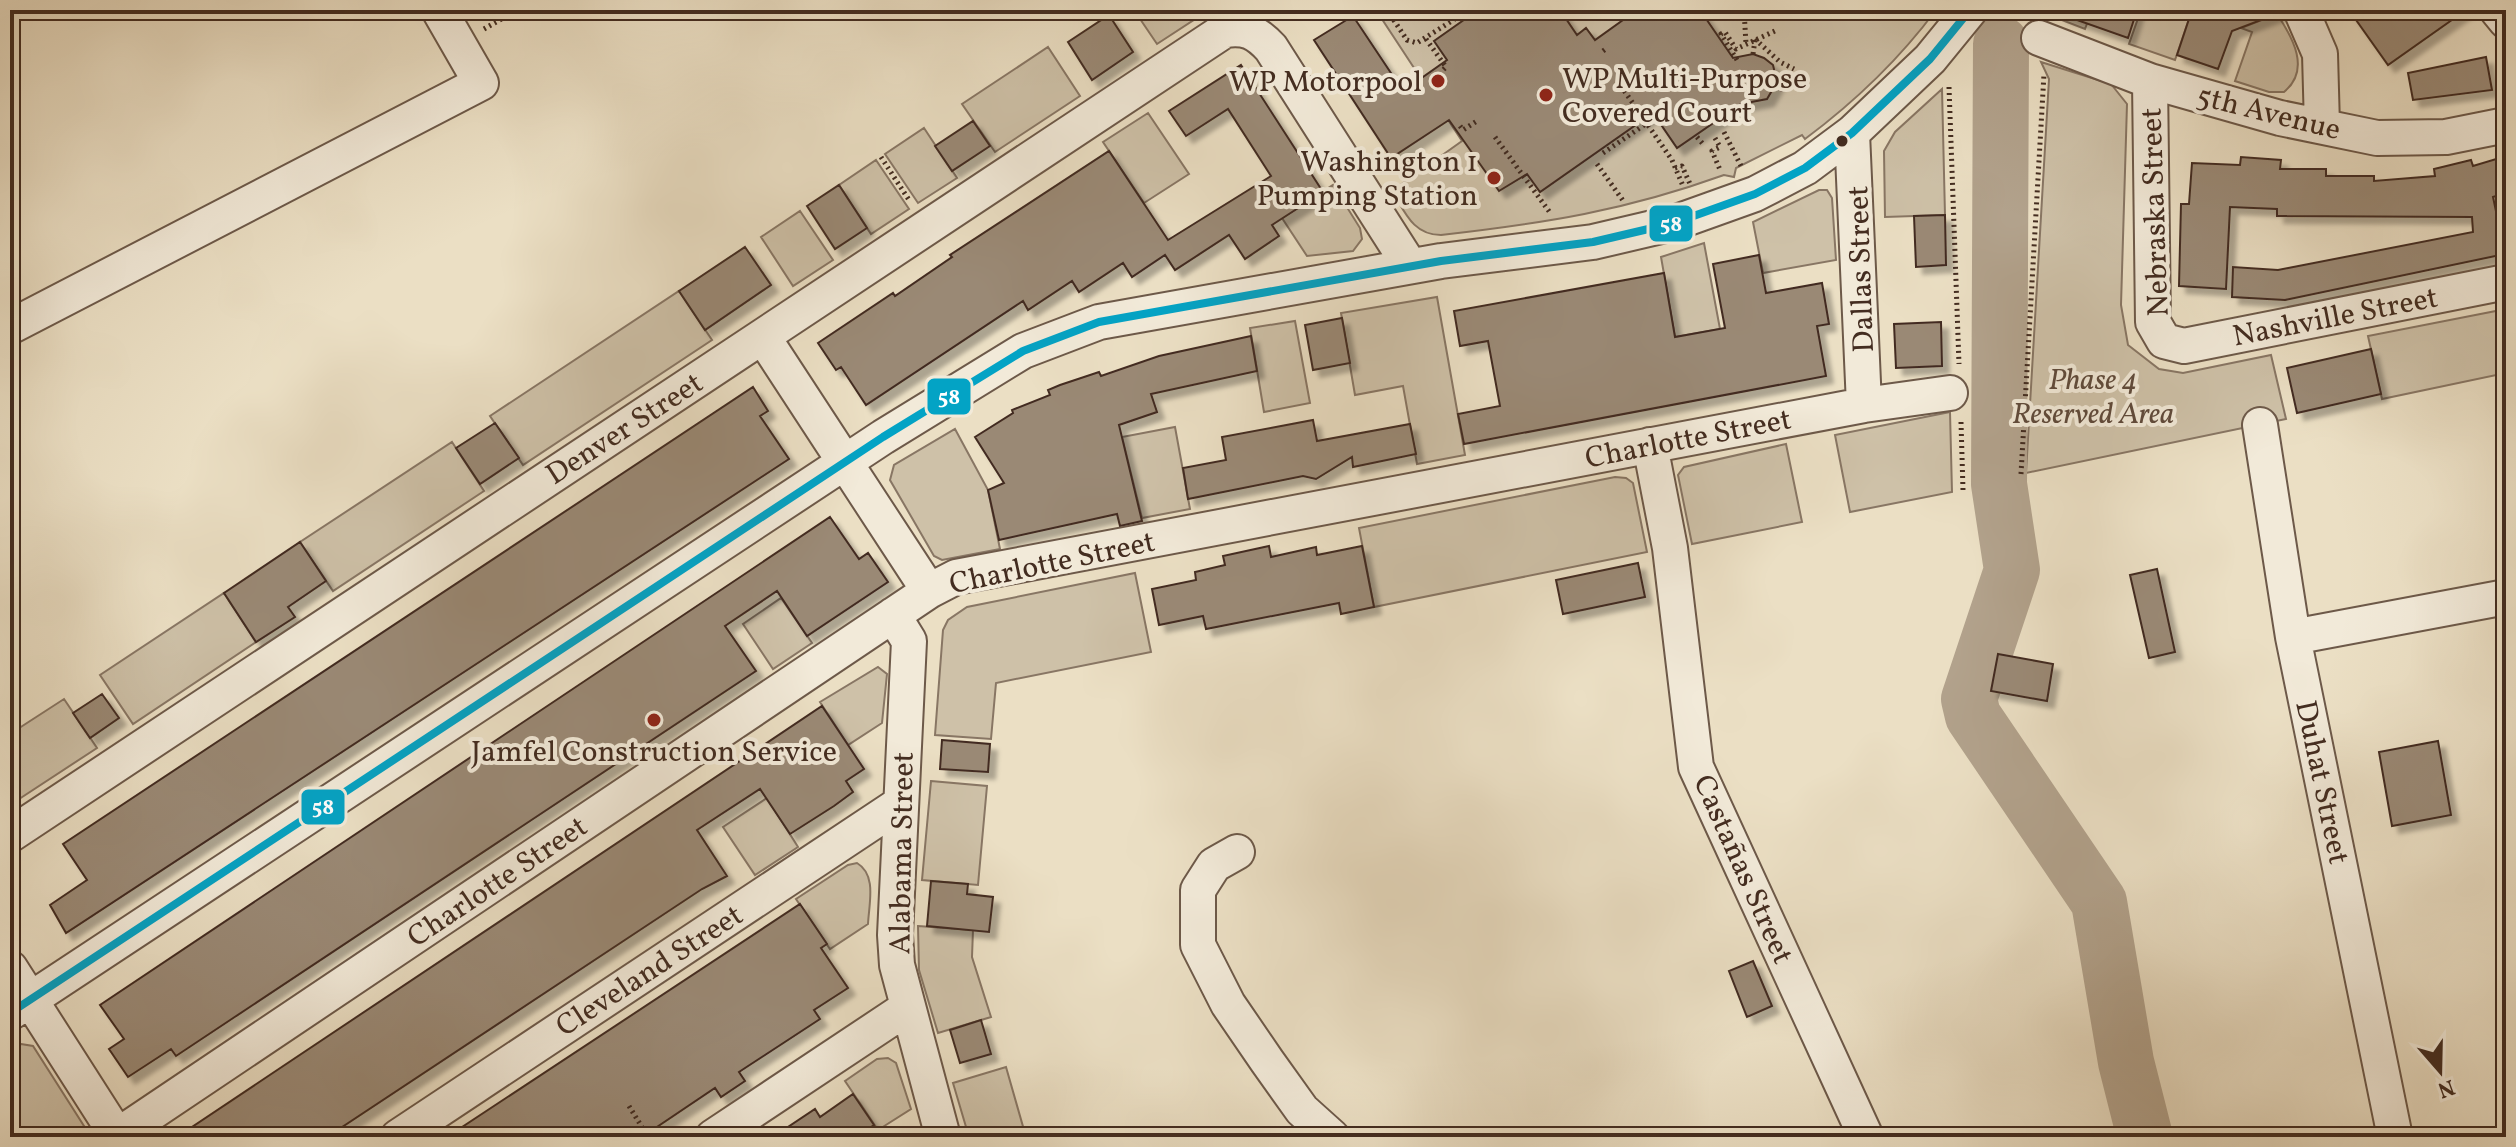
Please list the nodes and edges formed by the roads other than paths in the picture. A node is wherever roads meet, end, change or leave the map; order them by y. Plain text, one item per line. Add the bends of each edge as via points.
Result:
1 (439, 10) edge
2 (2301, 10) edge
3 (2497, 10) edge
4 (1967, 15) edge
5 (2506, 21) edge
6 (2042, 54) road end
7 (2150, 81) junction
8 (2506, 125) edge
9 (2322, 126) junction
10 (1852, 133) junction
11 (1410, 266) junction
12 (2506, 282) edge
13 (10, 327) edge
14 (763, 337) junction
15 (2164, 341) joint
16 (1956, 394) road end
17 (1864, 405) junction
18 (2260, 425) dead end
19 (1650, 445) junction
20 (846, 463) junction
21 (929, 591) junction
22 (2506, 597) edge
23 (893, 615) junction
24 (2293, 637) junction
25 (900, 804) junction
26 (10, 835) edge
27 (1237, 852) dead end
28 (10, 968) edge
29 (20, 1007) edge
30 (907, 1008) junction
31 (117, 1136) edge
32 (398, 1137) edge
33 (713, 1137) edge
34 (943, 1137) edge
35 (1332, 1137) edge
36 (1866, 1137) edge
37 (2395, 1137) edge

1 - 13 street via 481,83
2 - 9 street via 2320,54
3 - 5 street
4 - 10 street via 1930,59
6 - 7 street, 5th Avenue
7 - 9 street, 5th Avenue
7 - 15 street, Nebraska Street via 2153,322
8 - 9 street, 5th Avenue via 2446,137 2377,138
10 - 11 street via 1779,182 1674,223 1593,242
10 - 17 street, Dallas Street
11 - 14 street, Denver Street via 1271,48 1257,32 1239,28 1207,38
11 - 20 street via 1143,311 1066,332 1023,351
12 - 15 street, Nashville Street via 2184,346
14 - 20 street
14 - 26 street, Denver Street
16 - 17 street, Charlotte Street
17 - 19 street, Charlotte Street
18 - 24 street, Duhat Street
19 - 21 street, Charlotte Street via 956,577
19 - 36 street, Castañas Street via 1670,548 1696,767
20 - 21 street
20 - 29 street
21 - 23 street, Charlotte Street
22 - 24 street
23 - 25 street, Alabama Street via 909,641
23 - 31 street, Charlotte Street
24 - 37 street, Duhat Street
25 - 30 street, Alabama Street via 895,935
25 - 32 street, Cleveland Street
27 - 35 street via 1214,865 1198,890 1198,945 1228,1004 1267,1061 1302,1110
28 - 29 street
29 - 31 street
30 - 33 street
30 - 34 street, Alabama Street

